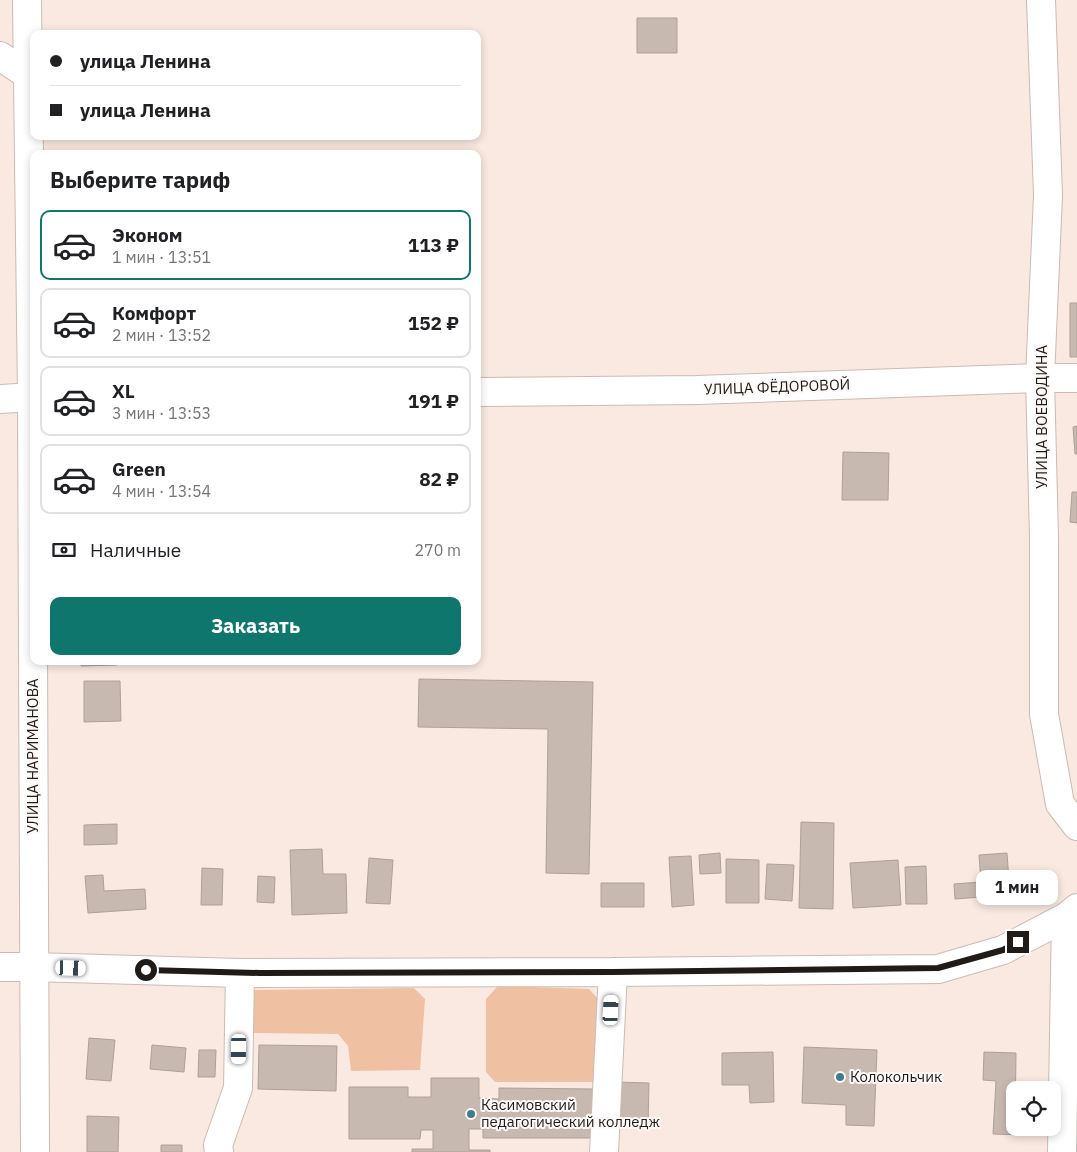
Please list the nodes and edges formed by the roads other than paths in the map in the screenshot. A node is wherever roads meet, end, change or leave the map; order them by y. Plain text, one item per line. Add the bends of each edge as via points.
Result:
1 (27, 0) edge
2 (1041, 0) edge
3 (0, 56) edge
4 (28, 75) junction
5 (30, 204) edge
6 (1040, 378) junction
7 (1077, 378) edge
8 (481, 392) edge
9 (30, 397) edge
10 (0, 399) edge
11 (33, 665) edge
12 (1077, 826) edge
13 (1071, 912) edge
14 (34, 966) junction
15 (0, 967) edge
16 (613, 972) junction
17 (240, 973) junction
18 (35, 1152) edge
19 (219, 1152) edge
20 (604, 1152) edge
21 (1062, 1152) edge

1 - 4 street, УЛИЦА НАРИМАНОВА
2 - 6 street, УЛИЦА ВОЕВОДИНА via 1048,196
3 - 4 street
4 - 5 street, УЛИЦА НАРИМАНОВА
6 - 7 street, УЛИЦА ФЁДОРОВОЙ
6 - 8 street, УЛИЦА ФЁДОРОВОЙ via 697,390
6 - 12 street, УЛИЦА ВОЕВОДИНА via 1044,714 1060,804
9 - 10 street
11 - 14 street, УЛИЦА НАРИМАНОВА
13 - 16 street via 1003,950 938,968
13 - 21 street
14 - 15 street
14 - 17 street
14 - 18 street, УЛИЦА НАРИМАНОВА
16 - 17 street
16 - 20 street
17 - 19 street via 238,1088 218,1145

